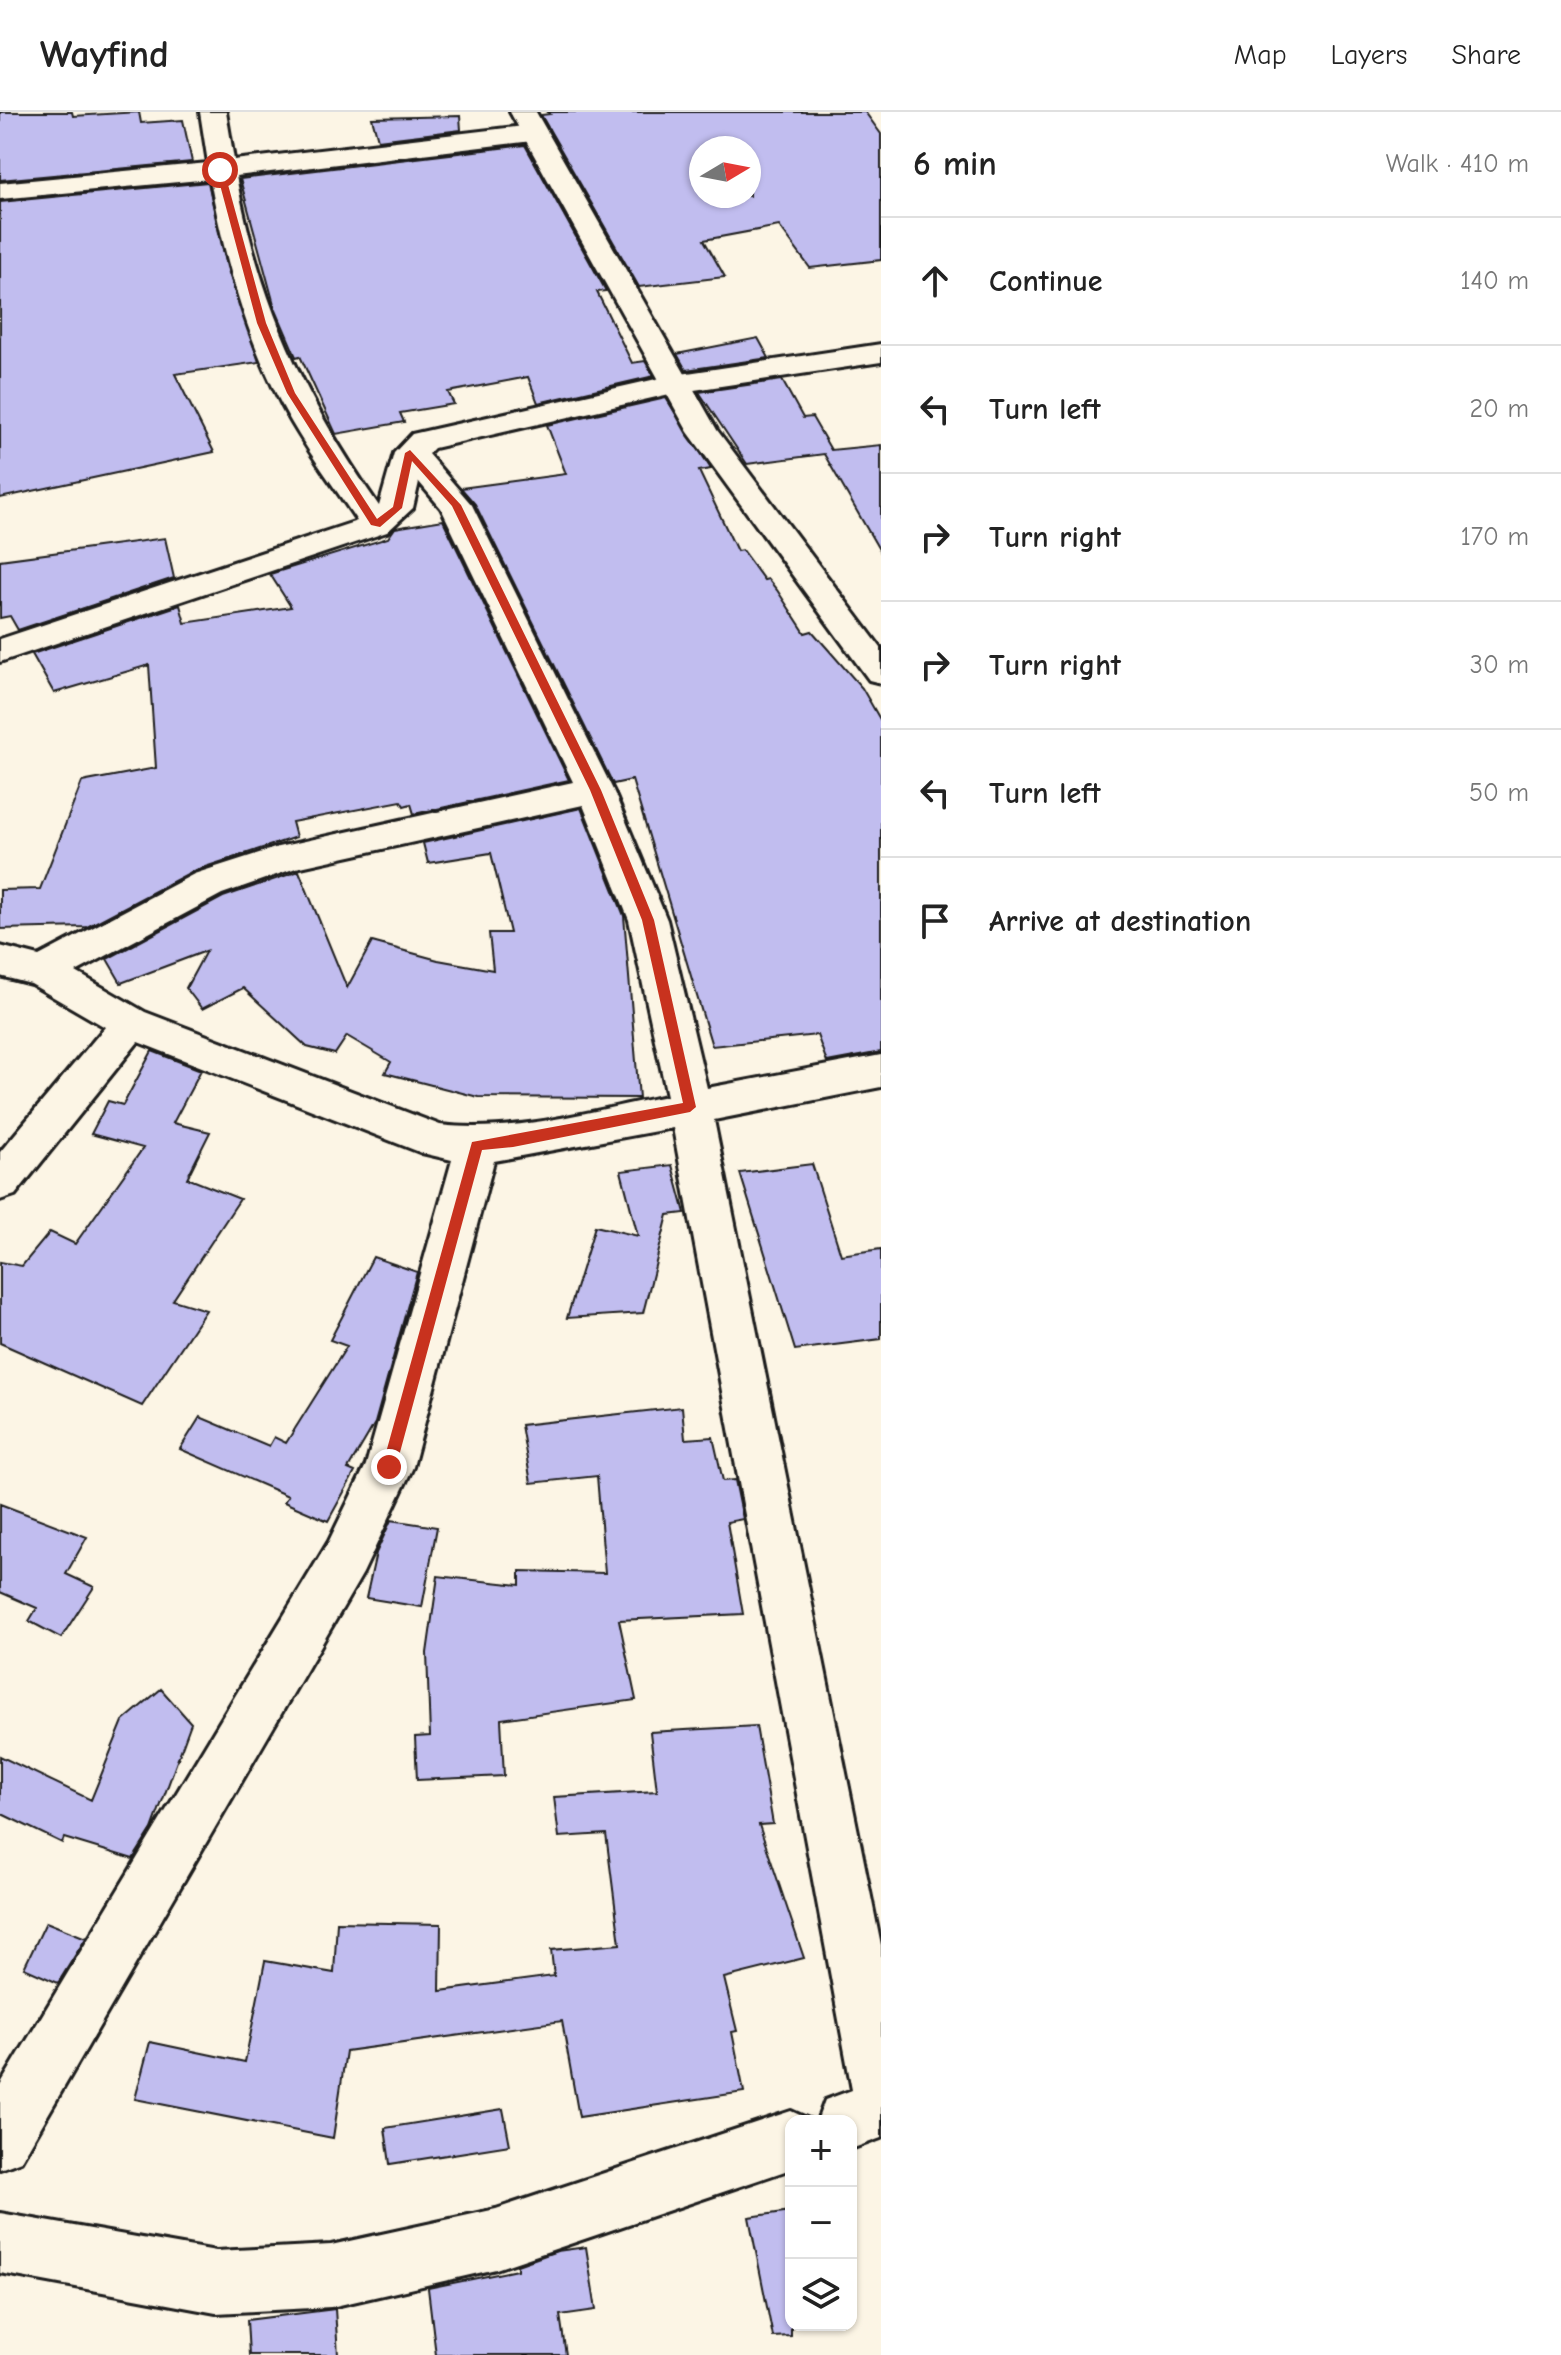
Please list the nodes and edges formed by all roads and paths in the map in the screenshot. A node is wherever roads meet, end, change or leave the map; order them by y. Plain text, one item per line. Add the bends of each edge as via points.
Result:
1 (213, 112) edge
2 (527, 123) edge
3 (220, 170) junction
4 (0, 191) edge
5 (881, 353) edge
6 (674, 384) junction
7 (410, 453) junction
8 (376, 525) junction
9 (0, 651) edge
10 (881, 672) edge
11 (595, 790) junction
12 (0, 961) edge
13 (43, 972) junction
14 (131, 1023) junction
15 (881, 1071) edge
16 (690, 1107) junction
17 (477, 1146) junction
18 (0, 1183) edge
19 (881, 2089) edge
20 (881, 2109) edge
21 (857, 2117) edge
22 (0, 2140) edge
23 (785, 2142) edge
24 (0, 2243) edge

1 - 3 street
2 - 3 street
2 - 6 street
3 - 4 street
3 - 8 street via 261,323 291,393
5 - 6 street
6 - 7 street via 423,441
6 - 10 street via 703,432
7 - 8 street via 397,508
7 - 11 street via 456,505
8 - 9 street
11 - 13 street via 291,856 208,884
11 - 16 street via 648,920
12 - 13 street
13 - 14 street
14 - 17 street via 437,1141
14 - 18 street
15 - 16 street
16 - 17 street
16 - 19 street
17 - 22 street via 389,1467 352,1544
20 - 21 street
23 - 24 street via 496,2239 331,2276 216,2282

